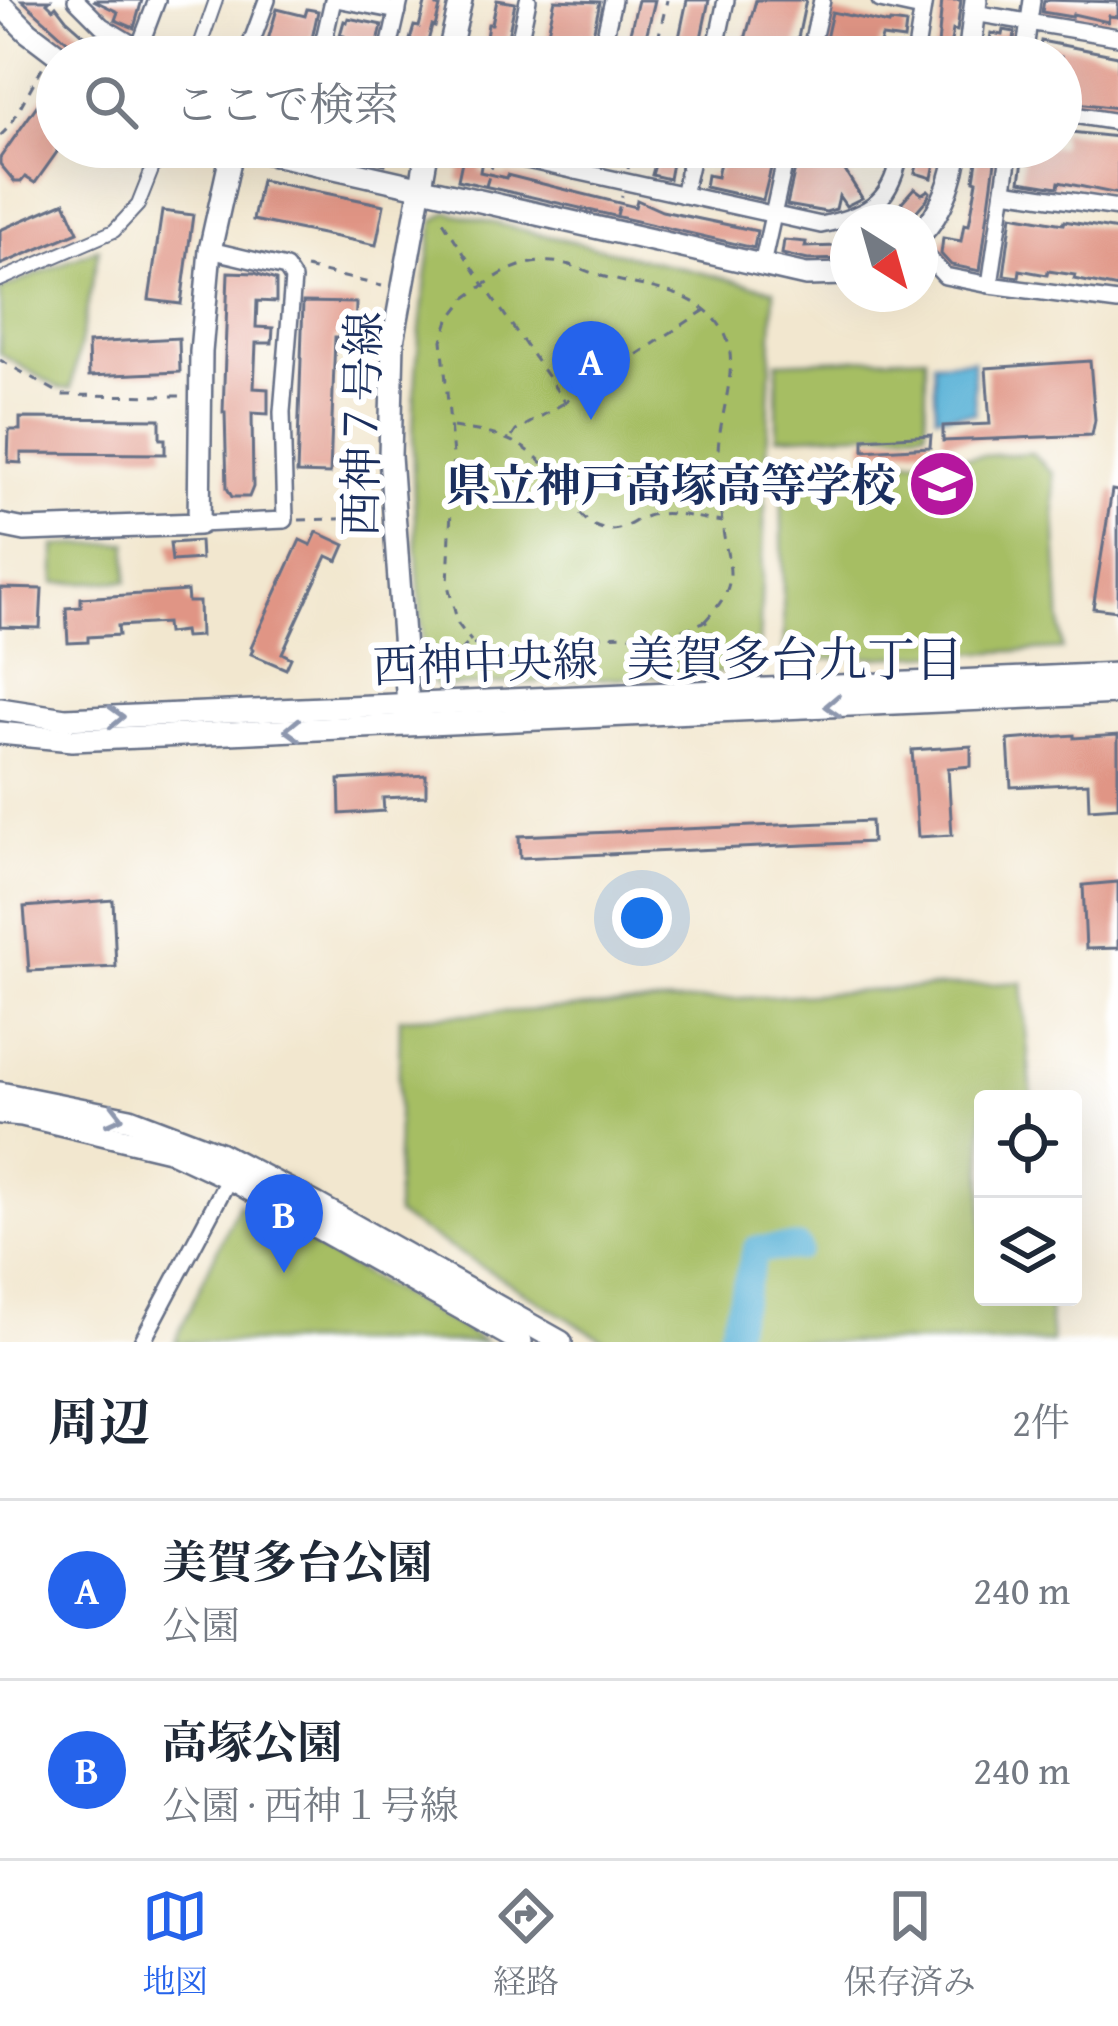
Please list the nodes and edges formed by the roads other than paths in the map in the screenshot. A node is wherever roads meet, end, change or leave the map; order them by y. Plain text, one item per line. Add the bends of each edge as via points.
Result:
1 (76, 0) edge
2 (157, 0) edge
3 (216, 0) edge
4 (267, 0) edge
5 (337, 0) edge
6 (461, 0) edge
7 (528, 0) edge
8 (613, 0) edge
9 (726, 0) edge
10 (822, 0) edge
11 (880, 0) edge
12 (1032, 0) edge
13 (0, 4) edge
14 (923, 4) edge
15 (399, 6) edge
16 (975, 7) edge
17 (1029, 22) junction
18 (119, 36) edge
19 (144, 36) edge
20 (203, 36) edge
21 (254, 36) edge
22 (326, 36) edge
23 (392, 36) edge
24 (453, 36) edge
25 (520, 36) edge
26 (605, 36) edge
27 (718, 36) edge
28 (814, 36) edge
29 (918, 36) edge
30 (1027, 36) edge
31 (1118, 37) edge
32 (36, 40) edge
33 (1082, 116) edge
34 (1118, 122) edge
35 (153, 168) edge
36 (228, 168) edge
37 (335, 168) edge
38 (423, 168) edge
39 (564, 168) edge
40 (576, 168) edge
41 (689, 168) edge
42 (783, 168) edge
43 (897, 168) edge
44 (954, 168) edge
45 (1007, 168) edge
46 (575, 171) junction
47 (419, 187) junction
48 (1004, 191) junction
49 (683, 195) junction
50 (1118, 208) edge
51 (938, 209) edge
52 (772, 216) junction
53 (210, 250) junction
54 (762, 265) junction
55 (938, 268) edge
56 (830, 274) edge
57 (0, 280) edge
58 (990, 284) junction
59 (1118, 302) edge
60 (199, 524) junction
61 (0, 525) edge
62 (1118, 674) edge
63 (1118, 693) edge
64 (0, 710) edge
65 (409, 715) junction
66 (0, 734) edge
67 (0, 1093) edge
68 (0, 1112) edge
69 (229, 1178) junction
70 (142, 1342) edge
71 (520, 1342) edge
72 (561, 1342) edge

1 - 18 street
2 - 19 street
3 - 20 street
4 - 21 street
5 - 15 street
5 - 22 street
6 - 24 street
7 - 25 street
8 - 26 street
9 - 27 street
10 - 28 street
11 - 14 street
12 - 17 street
13 - 32 street
14 - 29 street
15 - 23 street
16 - 17 street
17 - 30 street
17 - 31 street
33 - 34 street
35 - 57 street via 138,206 114,231
36 - 53 street
37 - 47 street
38 - 47 street, 西神７号線
39 - 46 street
40 - 46 street
41 - 49 street
42 - 52 street
43 - 52 street via 879,201 849,219 821,225
44 - 51 street
45 - 48 street
46 - 49 street
47 - 54 street
47 - 65 street, 西神７号線 via 393,342 390,456
48 - 50 street
48 - 58 street
49 - 52 street
52 - 54 street
53 - 60 street
53 - 60 street via 286,268 293,279 282,412 285,520
54 - 56 street
55 - 58 street
58 - 59 street
60 - 61 street
62 - 65 street, 西神中央線
63 -> 65 street, 西神中央線
64 -> 65 street, 西神中央線 via 65,719
65 -> 66 street, 西神中央線 via 72,740
67 -> 72 street via 130,1119 219,1153
68 - 69 street via 170,1150
69 - 70 street
69 - 71 street

